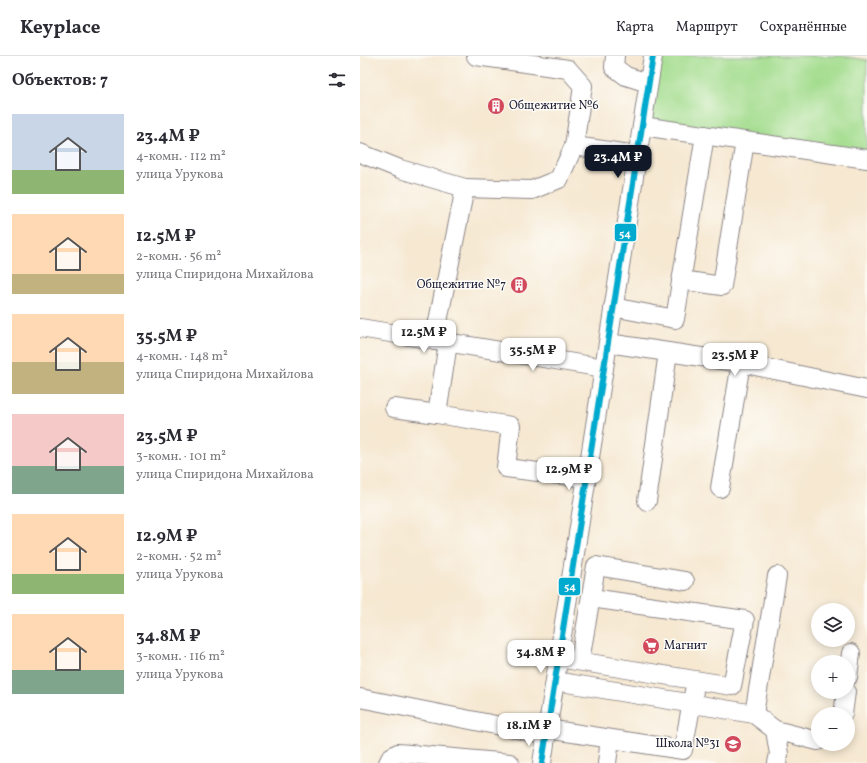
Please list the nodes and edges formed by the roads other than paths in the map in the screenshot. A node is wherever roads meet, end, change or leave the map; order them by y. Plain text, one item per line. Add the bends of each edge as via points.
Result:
1 (476, 56) edge
2 (615, 56) edge
3 (653, 56) edge
4 (648, 83) junction
5 (642, 126) junction
6 (704, 135) junction
7 (745, 141) junction
8 (574, 146) junction
9 (360, 153) edge
10 (637, 155) junction
11 (867, 159) edge
12 (465, 188) junction
13 (681, 280) junction
14 (613, 307) junction
15 (360, 328) edge
16 (441, 342) junction
17 (608, 343) junction
18 (668, 352) junction
19 (741, 362) junction
20 (604, 368) junction
21 (867, 389) edge
22 (394, 408) dead end
23 (437, 414) junction
24 (586, 478) junction
25 (720, 488) dead end
26 (647, 500) dead end
27 (777, 576) dead end
28 (684, 581) dead end
29 (591, 598) junction
30 (558, 658) junction
31 (580, 661) junction
32 (696, 680) junction
33 (555, 681) junction
34 (360, 698) edge
35 (692, 704) junction
36 (754, 714) junction
37 (775, 730) junction
38 (546, 732) junction
39 (610, 739) junction
40 (811, 739) edge
41 (388, 763) edge
42 (510, 763) edge
43 (542, 763) edge
44 (606, 763) edge
45 (778, 763) edge

1 - 8 street via 568,69 583,86
2 - 4 street via 614,67 626,76
3 - 4 street
4 - 5 street
5 - 6 street
5 - 10 street
6 - 7 street
6 - 13 street
7 - 11 street
7 - 13 street via 722,286
8 - 10 street
8 - 12 street via 559,180 532,190
9 - 12 street via 400,169
10 - 14 street
12 - 16 street
13 - 14 street via 675,320
14 - 17 street
15 - 16 street
16 - 20 street
16 - 23 street
17 - 18 street
17 - 20 street
18 - 19 street
18 - 26 street
19 - 21 street
19 - 25 street
20 - 24 street
22 - 23 street
23 - 24 street via 511,426 506,468
24 - 30 street
27 - 36 street
28 - 29 street via 596,566
29 - 31 street
29 - 32 street via 745,620 732,686
30 - 31 street
30 - 33 street
31 - 32 street
32 - 35 street
33 - 35 street
33 - 38 street
34 - 38 street
35 - 36 street
35 - 39 street via 683,750
36 - 37 street
37 - 40 street
37 - 45 street
38 - 39 street
38 - 43 street
39 - 44 street
41 - 42 street via 391,757 398,753

